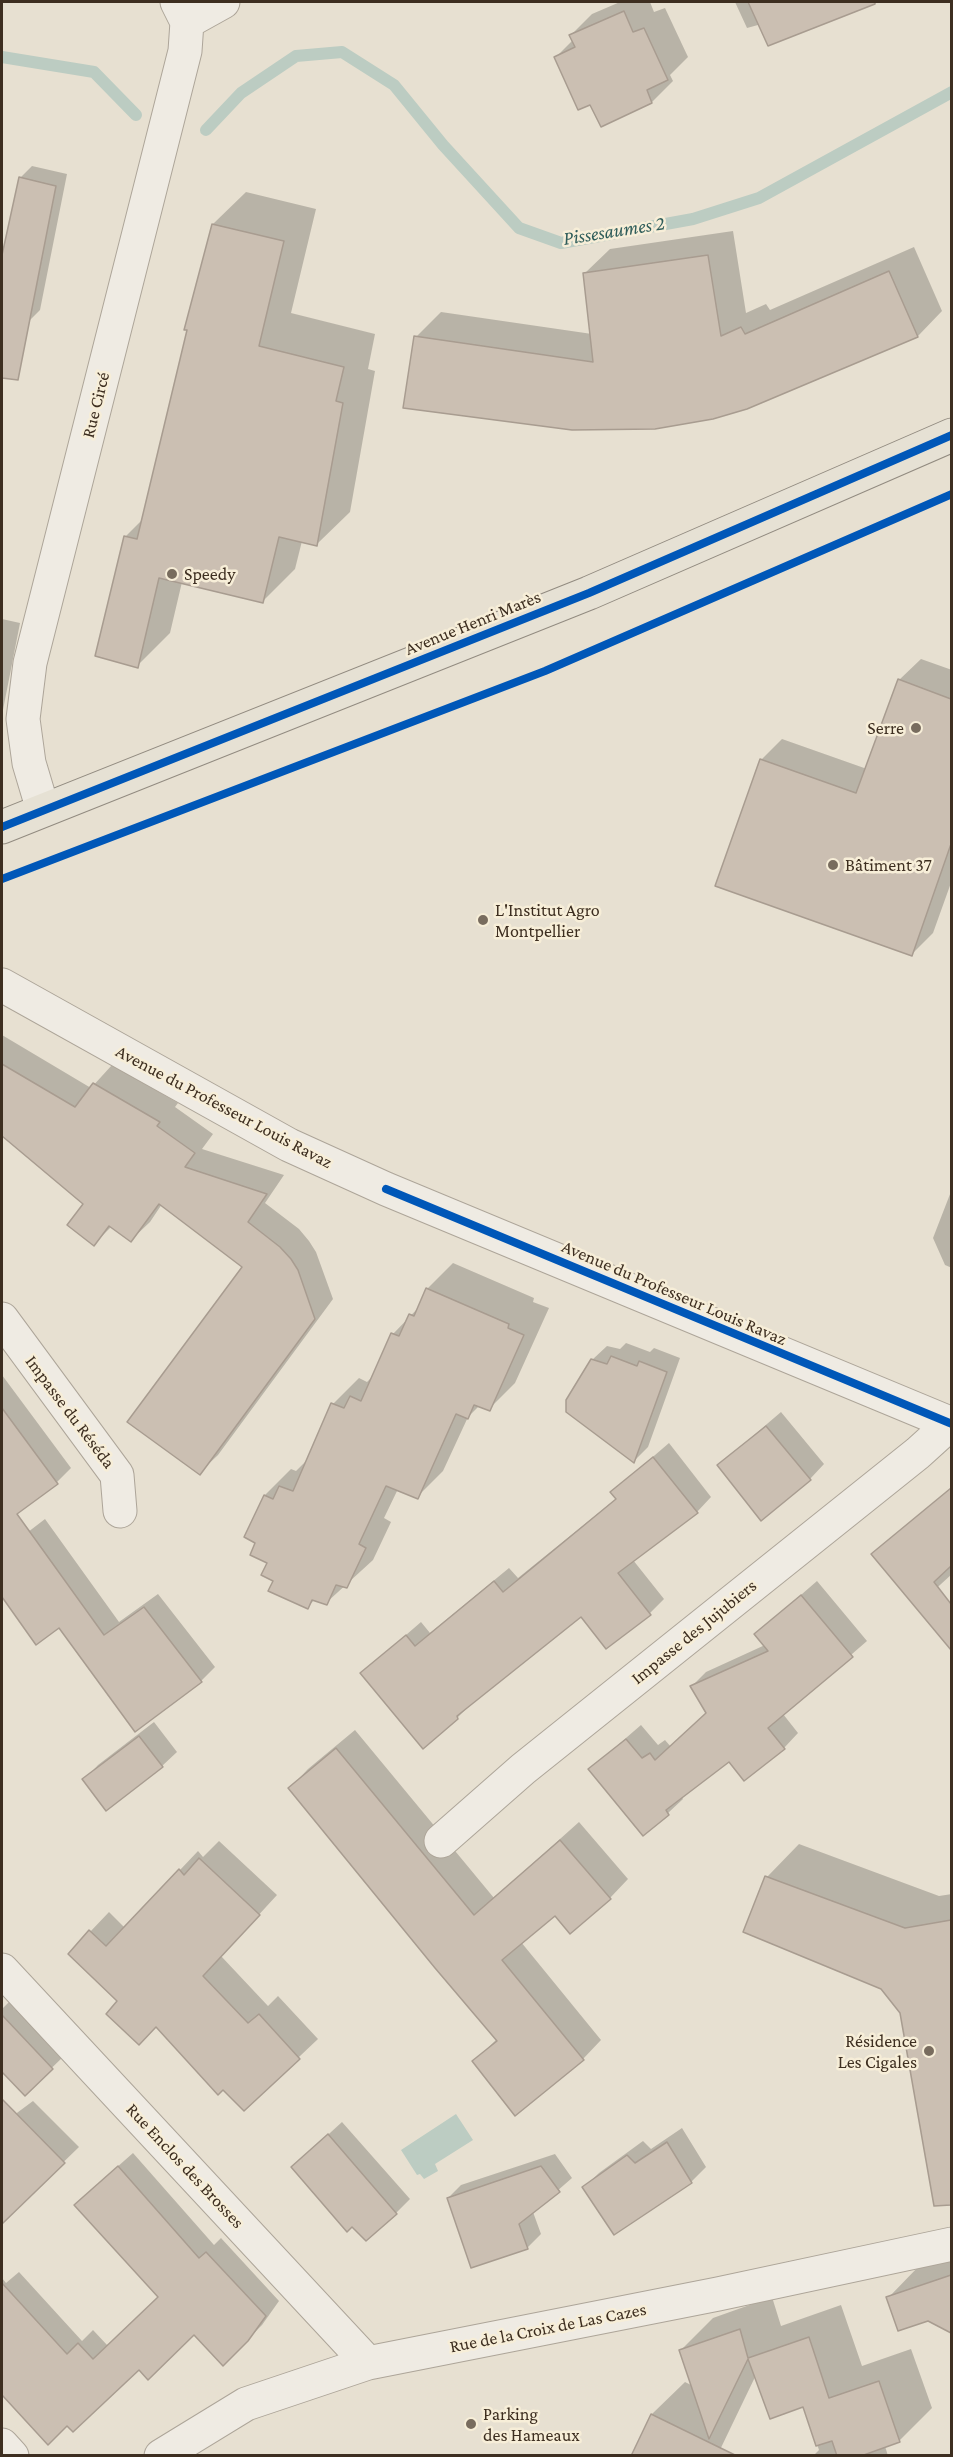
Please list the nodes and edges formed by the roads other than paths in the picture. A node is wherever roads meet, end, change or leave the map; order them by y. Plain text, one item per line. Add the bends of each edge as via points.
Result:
1 (223, 2) edge
2 (182, 12) edge
3 (951, 435) edge
4 (43, 810) junction
5 (2, 826) edge
6 (2, 985) edge
7 (2, 1319) edge
8 (950, 1424) edge
9 (120, 1511) dead end
10 (441, 1841) dead end
11 (2, 1970) edge
12 (951, 2244) edge
13 (368, 2363) junction
14 (2, 2445) edge
15 (12, 2456) edge
16 (161, 2456) edge

1 - 2 street
2 - 4 street, Rue Circé via 185,51 30,663 23,719 29,763
3 - 4 main road, Avenue Henri Marès via 589,593
4 - 5 main road, Avenue Henri Marès
6 - 8 street, Avenue du Professeur Louis Ravaz via 289,1144 364,1179
7 - 9 street, Impasse du Réséda via 117,1475
8 - 10 street, Impasse des Jujubiers via 523,1769
11 - 13 street, Rue Enclos des Brosses
12 - 13 street, Rue de la Croix de Las Cazes
13 - 16 street, Rue de la Croix de Las Cazes via 246,2404
14 - 15 street

